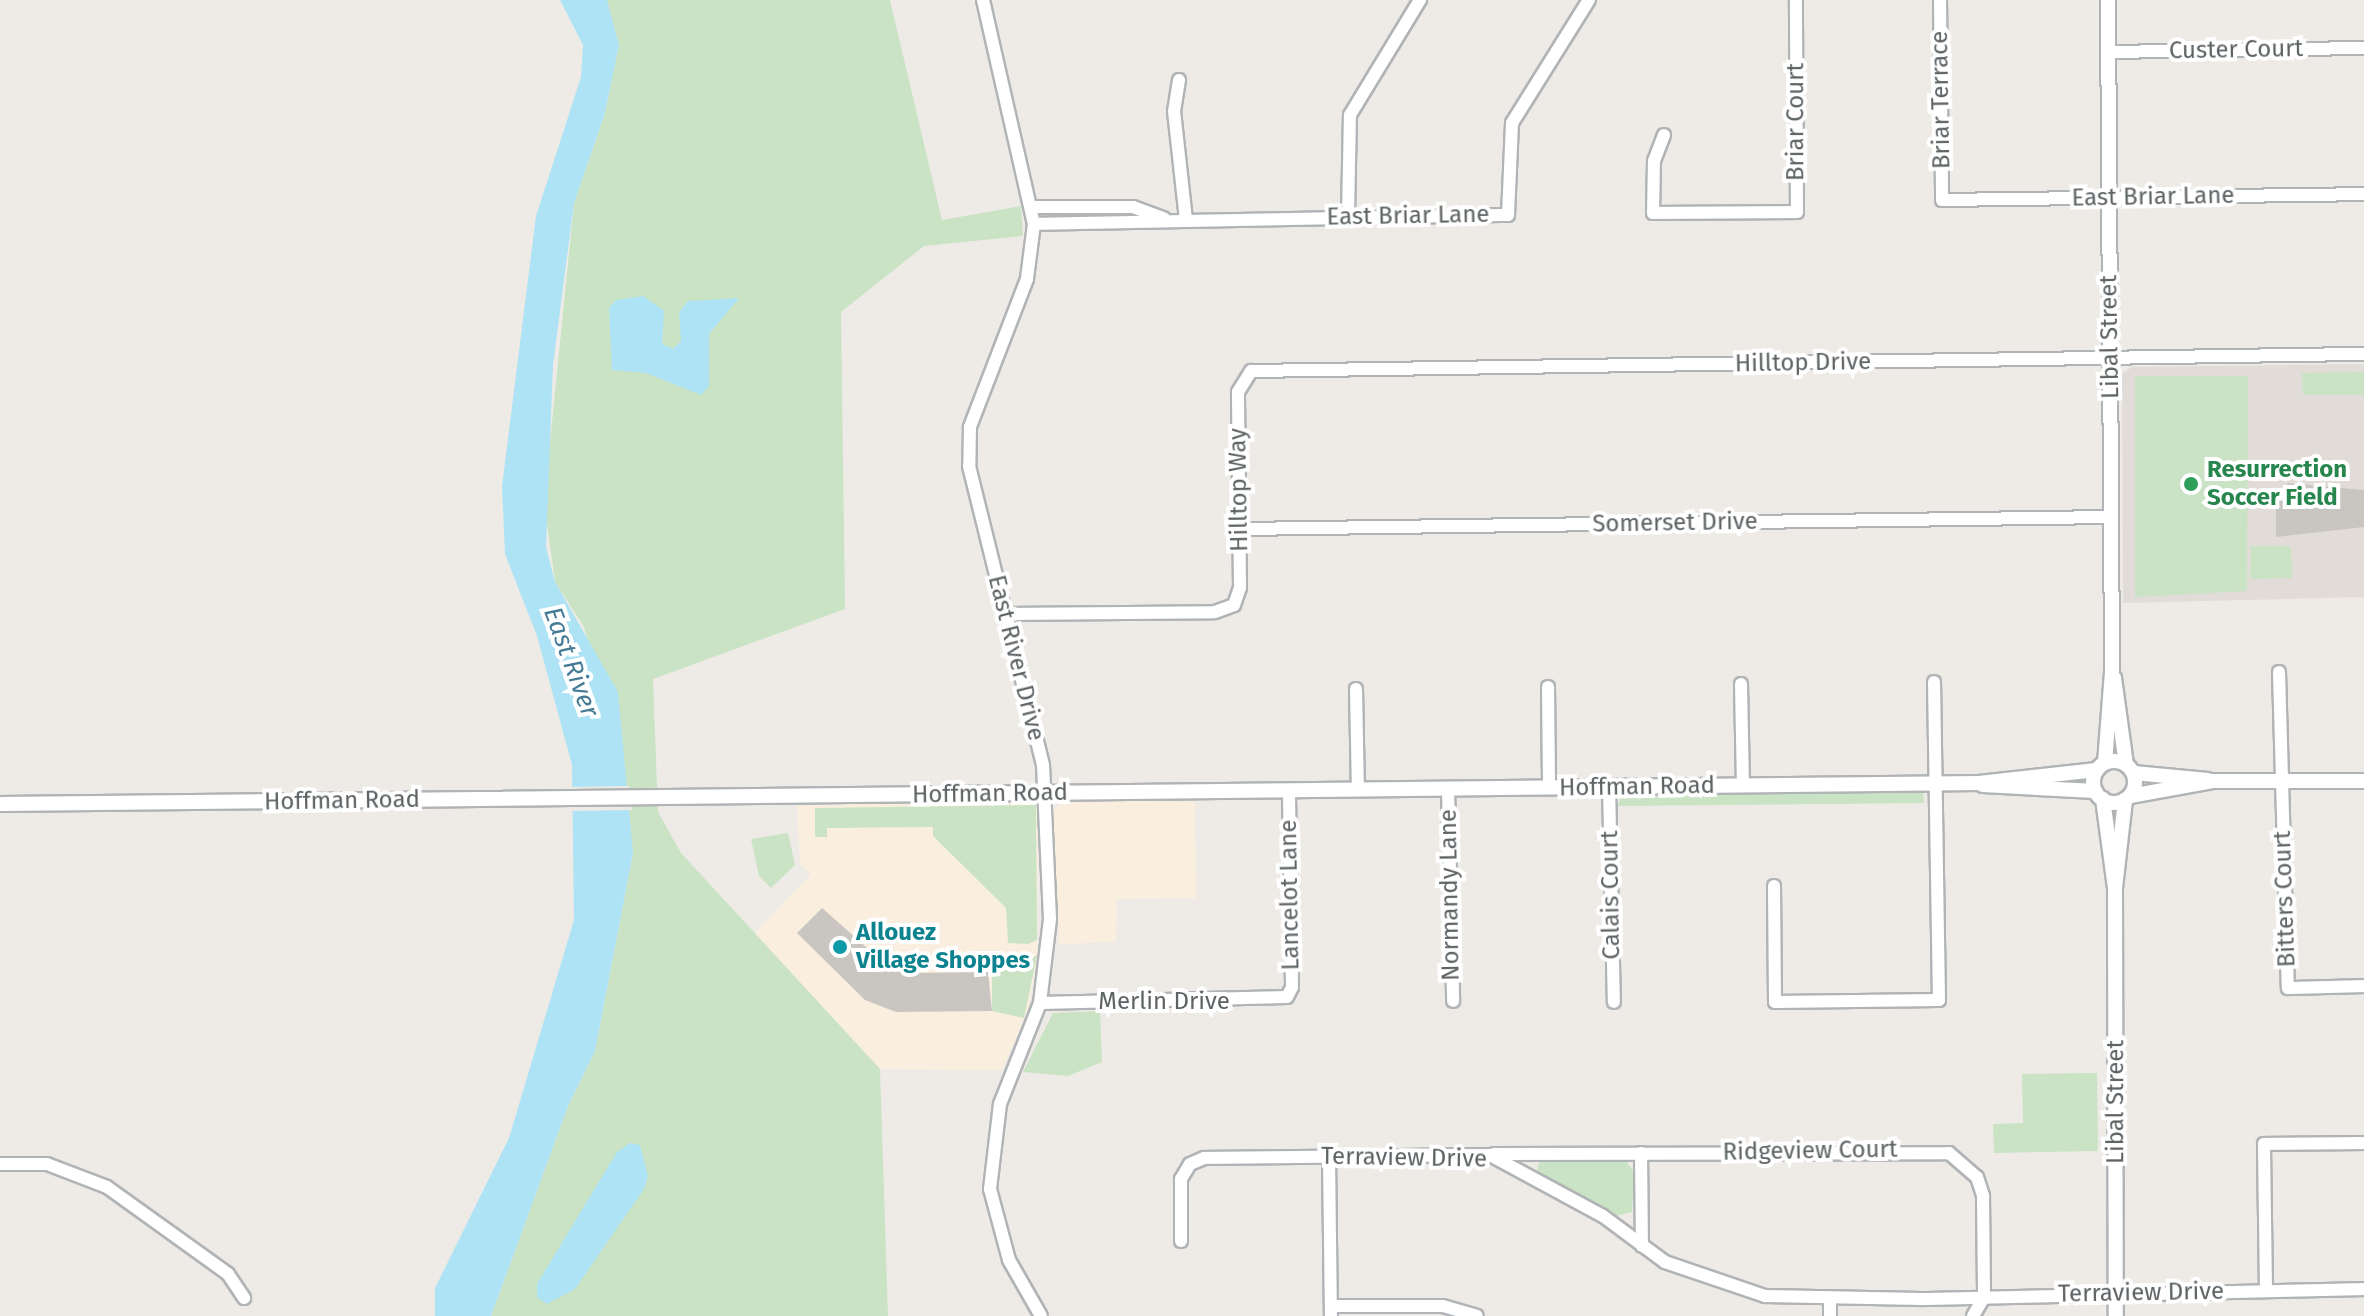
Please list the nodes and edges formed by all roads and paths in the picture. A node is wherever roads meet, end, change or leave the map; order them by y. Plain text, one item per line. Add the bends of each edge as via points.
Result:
1 (983, 0) edge
2 (1420, 0) edge
3 (1589, 0) edge
4 (1796, 0) edge
5 (1940, 0) edge
6 (2108, 0) edge
7 (2364, 48) edge
8 (2108, 52) junction
9 (1179, 80) dead end
10 (1664, 135) dead end
11 (2364, 194) edge
12 (2108, 198) junction
13 (1942, 200) joint
14 (1032, 207) junction
15 (1348, 217) junction
16 (1167, 219) junction
17 (1186, 219) junction
18 (1034, 224) junction
19 (2364, 354) edge
20 (2110, 359) junction
21 (1244, 376) joint
22 (2111, 517) junction
23 (1240, 529) junction
24 (1005, 614) junction
25 (2279, 672) dead end
26 (2112, 673) junction
27 (1934, 682) dead end
28 (1741, 684) dead end
29 (1548, 687) dead end
30 (1356, 689) dead end
31 (2100, 766) junction
32 (2130, 769) junction
33 (2213, 781) junction
34 (2282, 781) junction
35 (2364, 781) edge
36 (1979, 783) junction
37 (1936, 784) junction
38 (1743, 786) junction
39 (1609, 787) junction
40 (1549, 788) junction
41 (1448, 789) junction
42 (1289, 790) junction
43 (1358, 790) junction
44 (1046, 793) junction
45 (2099, 795) junction
46 (2128, 798) junction
47 (0, 804) edge
48 (1774, 886) dead end
49 (2115, 888) junction
50 (2364, 986) edge
51 (1287, 997) joint
52 (1453, 1001) dead end
53 (1614, 1002) dead end
54 (1040, 1003) junction
55 (2364, 1143) edge
56 (1641, 1153) junction
57 (1490, 1155) junction
58 (1329, 1157) junction
59 (0, 1164) edge
60 (1181, 1241) dead end
61 (1642, 1246) junction
62 (2364, 1289) edge
63 (2266, 1290) junction
64 (2116, 1293) junction
65 (1984, 1297) junction
66 (244, 1298) dead end
67 (1830, 1299) junction
68 (1331, 1311) edge
69 (1041, 1316) edge
70 (1477, 1316) edge
71 (1830, 1316) edge
72 (1973, 1316) edge
73 (2116, 1316) edge

1 - 14 street, East River Drive
2 - 15 street via 1350,115
3 - 15 street, East Briar Lane via 1512,123 1508,215
4 - 10 street, Briar Court via 1797,212 1653,213 1654,161
5 - 13 street, Briar Terrace
6 - 8 street, Libal Street
7 - 8 street, Custer Court
8 - 12 street, Libal Street
9 - 17 street via 1174,111
11 - 12 street, East Briar Lane
12 - 13 street, East Briar Lane
12 - 20 street, Libal Street
14 - 16 street, East Briar Lane via 1133,207
14 - 18 street, East River Drive
15 - 17 street, East Briar Lane
16 - 17 street, East Briar Lane
16 - 18 street, East Briar Lane
18 - 24 street, East River Drive via 1027,279 970,427 976,507
19 - 20 street, Hilltop Drive
20 - 21 street, Hilltop Drive via 1260,370
20 - 22 street, Libal Street
21 - 23 street, Hilltop Way via 1238,392
22 - 23 street, Somerset Drive
22 - 26 street, Libal Street
23 - 24 street, Hilltop Way via 1234,605 1215,612
24 - 44 street, East River Drive
25 - 34 street
26 - 31 street, Libal Street
26 - 32 street, Libal Street
27 - 37 street
28 - 38 street
29 - 40 street
30 - 43 street
31 - 32 street, Hoffman Road
31 - 36 street, Hoffman Road
31 - 45 street, Libal Street
32 - 33 street
32 - 46 street, Libal Street
33 - 34 street
33 - 46 street
34 - 35 street
34 - 50 street, Bitters Court via 2288,988
36 - 37 street, Hoffman Road
36 - 45 street, Hoffman Road
37 - 38 street, Hoffman Road
37 - 48 street via 1939,1000 1775,1002
38 - 39 street, Hoffman Road
39 - 40 street, Hoffman Road
39 - 53 street, Calais Court
40 - 41 street, Hoffman Road
41 - 43 street, Hoffman Road
41 - 52 street, Normandy Lane
42 - 43 street, Hoffman Road
42 - 44 street, Hoffman Road
42 - 51 street, Lancelot Lane via 1292,987
44 - 47 street, Hoffman Road
44 - 54 street, East River Drive via 1050,919
45 - 46 street, Hoffman Road
45 - 49 street, Libal Street
46 - 49 street, Libal Street
49 - 64 street, Libal Street
51 - 54 street, Merlin Drive
54 - 69 street, East River Drive via 1000,1104 990,1189 1009,1260
55 - 63 street via 2264,1144
56 - 57 street, Ridgeview Court
56 - 61 street
56 - 65 street, Ridgeview Court via 1949,1153 1977,1177 1983,1196
57 - 58 street, Terraview Drive
57 - 61 street, Terraview Drive via 1565,1193
58 - 60 street, Terraview Drive via 1204,1158 1190,1164 1181,1179
58 - 68 street
59 - 66 street via 47,1164 107,1187 228,1274
61 - 67 street, Terraview Drive via 1733,1290
62 - 63 street, Terraview Drive
63 - 64 street, Terraview Drive
64 - 65 street, Terraview Drive
64 - 73 street, Libal Street
65 - 67 street, Terraview Drive
65 - 72 street
67 - 71 street
68 - 70 street via 1443,1306

